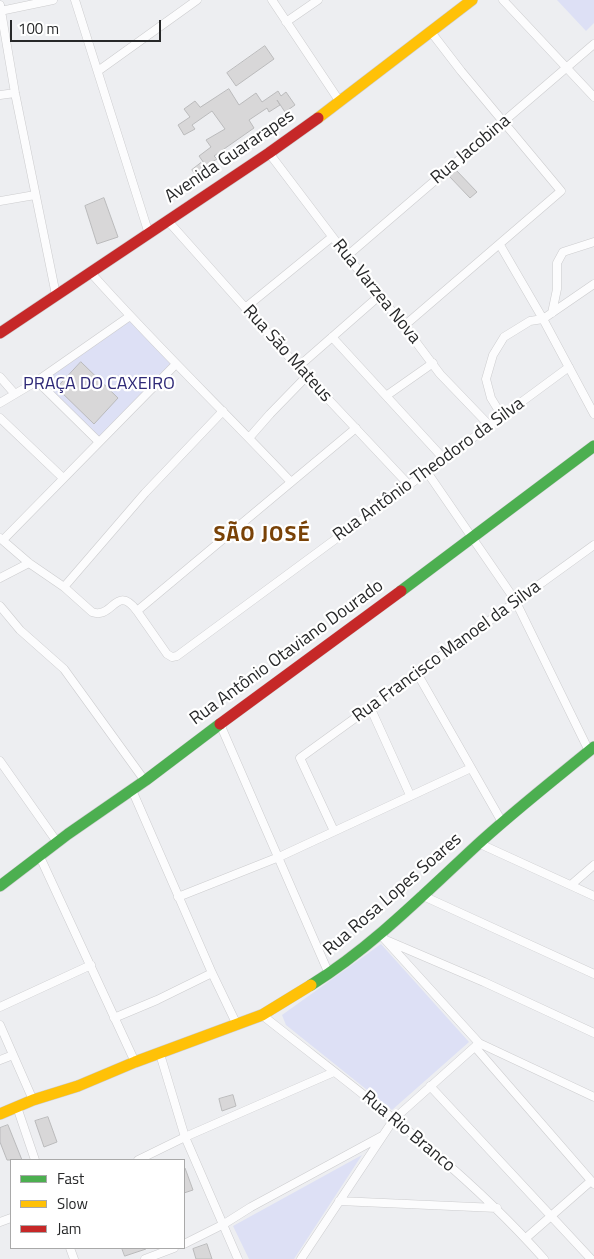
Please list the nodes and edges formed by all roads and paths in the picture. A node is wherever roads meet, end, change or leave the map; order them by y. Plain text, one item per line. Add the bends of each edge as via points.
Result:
1 (53, 0) edge
2 (76, 0) edge
3 (197, 0) edge
4 (272, 0) edge
5 (318, 0) edge
6 (472, 0) edge
7 (503, 0) edge
8 (0, 9) edge
9 (286, 22) junction
10 (431, 32) junction
11 (594, 44) edge
12 (4, 50) edge
13 (567, 68) junction
14 (98, 71) junction
15 (15, 93) junction
16 (0, 94) edge
17 (594, 97) edge
18 (340, 102) junction
19 (504, 123) junction
20 (269, 153) junction
21 (36, 195) junction
22 (0, 201) edge
23 (168, 221) junction
24 (149, 234) junction
25 (332, 236) junction
26 (594, 242) edge
27 (500, 245) junction
28 (347, 256) junction
29 (91, 273) junction
30 (594, 284) edge
31 (56, 296) junction
32 (379, 296) junction
33 (245, 308) junction
34 (552, 313) junction
35 (130, 316) junction
36 (543, 319) junction
37 (404, 326) junction
38 (0, 333) edge
39 (332, 337) junction
40 (176, 364) junction
41 (433, 364) junction
42 (298, 367) junction
43 (569, 367) junction
44 (308, 376) junction
45 (0, 377) edge
46 (37, 381) junction
47 (14, 393) junction
48 (386, 396) junction
49 (0, 403) edge
50 (223, 411) junction
51 (594, 414) edge
52 (502, 416) junction
53 (0, 418) edge
54 (490, 426) junction
55 (356, 428) junction
56 (249, 438) junction
57 (99, 442) junction
58 (594, 446) edge
59 (444, 459) junction
60 (427, 472) junction
61 (63, 478) junction
62 (291, 482) junction
63 (409, 485) junction
64 (2, 539) edge
65 (473, 539) junction
66 (594, 545) edge
67 (29, 563) junction
68 (0, 578) edge
69 (64, 587) junction
70 (516, 602) junction
71 (0, 606) edge
72 (137, 611) junction
73 (417, 674) junction
74 (370, 707) junction
75 (220, 724) junction
76 (592, 749) edge
77 (0, 761) edge
78 (471, 768) junction
79 (145, 781) junction
80 (132, 790) junction
81 (410, 795) junction
82 (502, 822) junction
83 (334, 831) junction
84 (57, 842) junction
85 (478, 843) junction
86 (40, 857) junction
87 (279, 857) junction
88 (594, 865) edge
89 (571, 884) junction
90 (0, 886) edge
91 (421, 895) junction
92 (594, 896) edge
93 (178, 897) junction
94 (383, 937) junction
95 (91, 966) junction
96 (212, 973) junction
97 (329, 974) junction
98 (594, 974) edge
99 (0, 1007) edge
100 (262, 1015) junction
101 (114, 1018) junction
102 (0, 1025) edge
103 (237, 1025) junction
104 (594, 1033) edge
105 (477, 1045) junction
106 (160, 1054) junction
107 (13, 1055) junction
108 (0, 1060) edge
109 (135, 1062) junction
110 (334, 1072) junction
111 (430, 1086) junction
112 (593, 1097) edge
113 (33, 1100) junction
114 (17, 1107) junction
115 (0, 1114) edge
116 (394, 1119) junction
117 (383, 1135) junction
118 (185, 1137) junction
119 (36, 1159) edge
120 (140, 1159) edge
121 (592, 1183) edge
122 (339, 1201) junction
123 (497, 1208) junction
124 (551, 1216) junction
125 (224, 1224) junction
126 (526, 1238) junction
127 (185, 1244) edge
128 (171, 1249) edge
129 (145, 1259) edge
130 (238, 1259) edge
131 (301, 1259) edge
132 (544, 1259) edge
133 (591, 1259) edge

1 - 8 street
2 - 14 street
3 - 14 street
4 - 9 street
5 - 9 street
6 - 10 street, Avenida Guararapes
7 - 13 street
8 - 12 street
9 - 18 street
10 - 18 street, Avenida Guararapes
10 - 19 street
11 - 13 street, Rua Jacobina
12 - 15 street
13 - 17 street
13 - 19 street, Rua Jacobina
14 - 24 street
15 - 16 street
15 - 21 street
18 - 20 street, Avenida Guararapes
19 - 27 street via 561,191
19 - 28 street, Rua Jacobina
20 - 23 street, Avenida Guararapes
20 - 25 street, Rua Varzea Nova
21 - 22 street
21 - 31 street
23 - 24 street, Avenida Guararapes
23 - 33 street, Rua São Mateus
24 - 29 street, Avenida Guararapes
25 - 28 street, Rua Varzea Nova
25 - 33 street
26 - 34 street via 563,252 557,263 557,289
27 - 36 street
27 - 37 street
28 - 32 street, Rua Varzea Nova
29 - 31 street, Avenida Guararapes
29 - 35 street
30 - 34 street
31 - 38 street, Avenida Guararapes
32 - 37 street, Rua Varzea Nova
32 - 39 street
33 - 42 street, Rua São Mateus
34 - 36 street
35 - 40 street
35 - 46 street
36 - 43 street
36 - 52 street via 530,321 504,337 493,355 486,379 491,398
37 - 41 street, Rua Varzea Nova
39 - 42 street
39 - 48 street
40 - 50 street
40 - 57 street
41 - 48 street
41 - 54 street, Rua Varzea Nova
42 - 44 street, Rua São Mateus
43 - 51 street
43 - 52 street, Rua Antônio Theodoro da Silva
44 - 55 street, Rua São Mateus
44 - 56 street
45 - 47 street
46 - 47 street
46 - 57 street
47 - 49 street
48 - 59 street
50 - 56 street
50 - 69 street
52 - 54 street, Rua Antônio Theodoro da Silva
53 - 61 street
54 - 59 street, Rua Antônio Theodoro da Silva
55 - 62 street
55 - 63 street, Rua São Mateus
56 - 62 street
57 - 61 street
58 - 65 street, Rua Antônio Otaviano Dourado
59 - 60 street, Rua Antônio Theodoro da Silva
60 - 63 street, Rua Antônio Theodoro da Silva
60 - 65 street
61 - 64 street
62 - 72 street
63 - 72 street, Rua Antônio Theodoro da Silva via 177,656 167,654
64 - 67 street
65 - 70 street
65 - 75 street, Rua Antônio Otaviano Dourado
66 - 70 street, Rua Francisco Manoel da Silva
67 - 68 street
67 - 69 street
69 - 72 street via 97,614 125,600
70 - 73 street, Rua Francisco Manoel da Silva
70 - 76 street
71 - 79 street via 20,630 64,669
73 - 74 street, Rua Francisco Manoel da Silva
73 - 78 street
74 - 81 street
74 - 83 street, Rua Francisco Manoel da Silva via 300,758
75 - 79 street, Rua Antônio Otaviano Dourado
75 - 87 street
76 - 82 street, Rua Rosa Lopes Soares
77 - 84 street
78 - 81 street
78 - 82 street
79 - 80 street, Rua Antônio Otaviano Dourado
80 - 84 street, Rua Antônio Otaviano Dourado
80 - 93 street
81 - 83 street
82 - 85 street, Rua Rosa Lopes Soares
83 - 87 street
84 - 86 street, Rua Antônio Otaviano Dourado
85 - 89 street
85 - 91 street, Rua Rosa Lopes Soares
86 - 90 street, Rua Antônio Otaviano Dourado
86 - 95 street
87 - 93 street
87 - 97 street
88 - 89 street
89 - 92 street
91 - 94 street, Rua Rosa Lopes Soares
91 - 98 street
93 - 96 street
94 - 97 street, Rua Rosa Lopes Soares
94 - 104 street
94 - 105 street
95 - 99 street
95 - 101 street
96 - 101 street
96 - 103 street
97 - 100 street, Rua Rosa Lopes Soares
100 - 103 street, Rua Rosa Lopes Soares
100 - 110 street, Rua Rio Branco
101 - 109 street
102 - 107 street
103 - 106 street, Rua Rosa Lopes Soares
105 - 111 street
105 - 112 street
105 - 121 street
106 - 109 street, Rua Rosa Lopes Soares
106 - 118 street
107 - 108 street
107 - 113 street
109 - 113 street, Rua Rosa Lopes Soares via 78,1086
110 - 116 street, Rua Rio Branco
110 - 118 street
111 - 116 street
111 - 124 street
113 - 114 street, Rua Rosa Lopes Soares
114 - 115 street, Rua Rosa Lopes Soares
114 - 119 street
116 - 117 street
116 - 123 street, Rua Rio Branco
117 - 122 street
117 - 125 street
118 - 120 street
118 - 125 street
121 - 124 street
122 - 123 street
122 - 131 street
123 - 126 street, Rua Rio Branco
124 - 126 street
124 - 133 street
125 - 127 street
125 - 130 street
126 - 132 street, Rua Rio Branco
128 - 129 street

